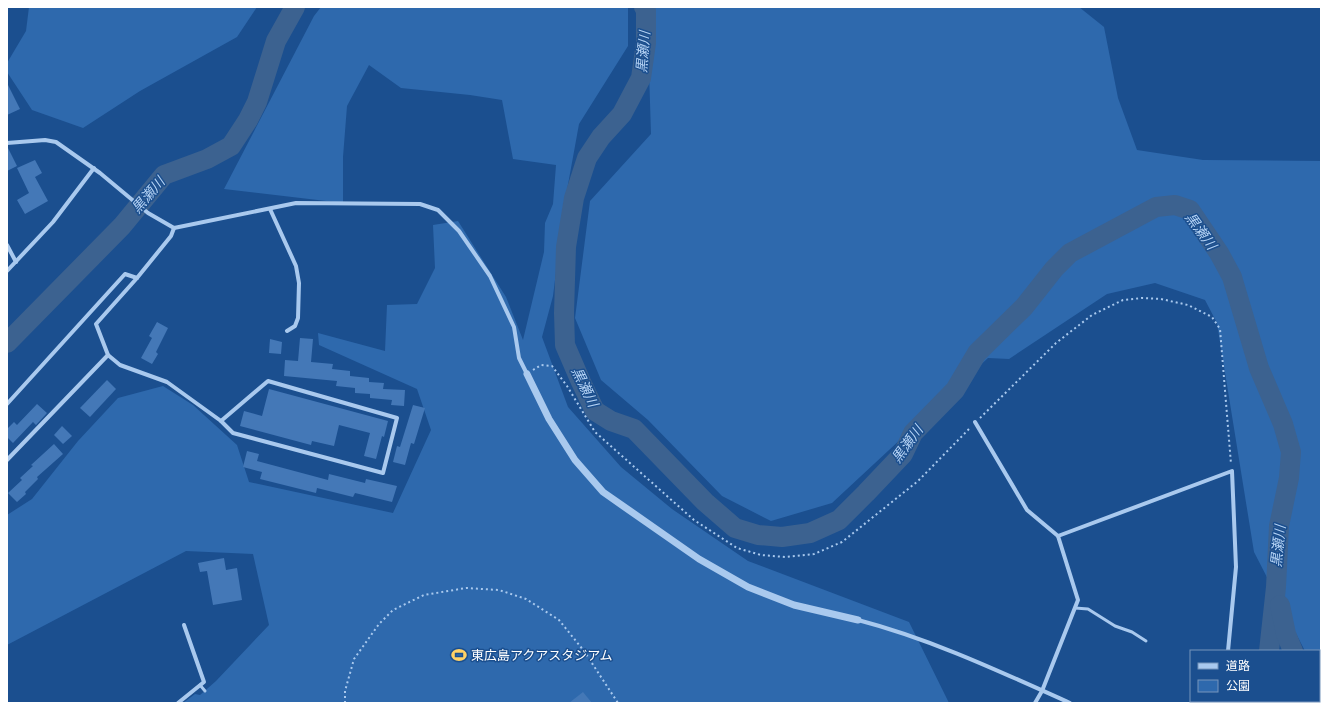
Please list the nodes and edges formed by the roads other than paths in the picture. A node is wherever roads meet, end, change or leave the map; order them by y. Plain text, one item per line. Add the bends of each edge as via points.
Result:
1 (7, 143) edge
2 (94, 168) junction
3 (270, 209) junction
4 (174, 228) junction
5 (7, 245) edge
6 (16, 262) junction
7 (7, 271) edge
8 (138, 278) junction
9 (288, 331) dead end
10 (108, 355) junction
11 (527, 374) joint
12 (7, 404) edge
13 (221, 421) junction
14 (975, 422) road end
15 (7, 460) edge
16 (1058, 536) junction
17 (1075, 608) junction
18 (858, 620) joint
19 (184, 625) dead end
20 (1146, 641) dead end
21 (1228, 650) edge
22 (200, 685) junction
23 (205, 691) dead end
24 (1042, 691) junction
25 (178, 703) edge
26 (1035, 703) edge
27 (1070, 703) edge

1 - 2 street via 46,140 56,142
2 - 4 street via 148,213
2 - 6 street via 53,222
3 - 4 street
3 - 9 street via 296,266 300,283 298,318
3 - 11 street via 296,203 420,204 438,210 459,231 490,276 514,327 519,358
4 - 8 street via 171,236
5 - 6 street
6 - 7 street
8 - 10 street via 96,324
8 - 12 street via 125,274
10 - 13 street via 120,365 166,382
10 - 15 street
11 - 18 street via 552,425 575,460 603,492 699,559 748,587 794,605
13 - 13 street via 233,433 384,473 397,418 268,381
14 - 16 street via 1026,510
16 - 17 street via 1078,600
16 - 21 street via 1232,471 1236,567
17 - 20 lane via 1088,609
17 - 24 street
18 - 24 street via 890,628
19 - 22 street via 204,682
22 - 23 lane
22 - 25 street
24 - 26 street
24 - 27 street

